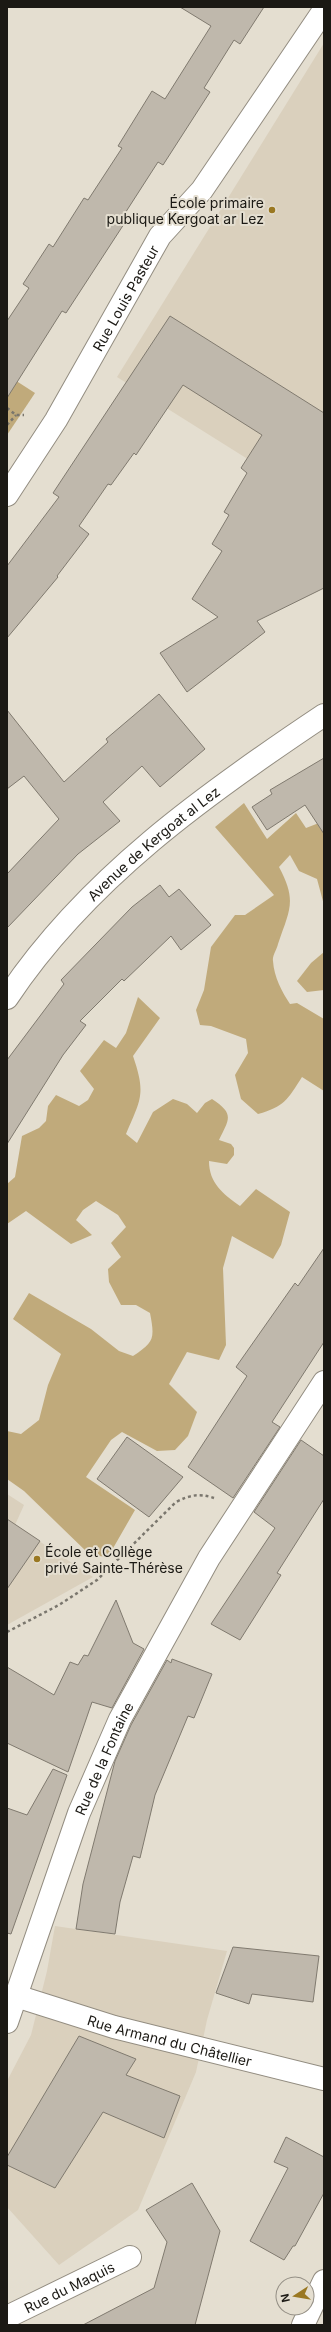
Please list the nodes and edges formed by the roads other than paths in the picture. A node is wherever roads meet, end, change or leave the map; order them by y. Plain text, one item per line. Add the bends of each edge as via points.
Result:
1 (324, 10) edge
2 (7, 495) edge
3 (324, 715) edge
4 (7, 998) edge
5 (324, 1382) edge
6 (16, 1996) junction
7 (7, 2022) edge
8 (324, 2079) edge
9 (130, 2257) dead end
10 (324, 2281) edge
11 (7, 2317) edge
12 (311, 2321) edge

1 - 2 street, Rue Louis Pasteur via 202,190 160,236 63,407
3 - 4 street, Avenue de Kergoat al Lez via 242,770 125,864 63,926
5 - 6 street, Rue de la Fontaine via 209,1558 120,1719 79,1812
6 - 7 street, Rue de la Fontaine
6 - 8 street, Rue Armand du Châtellier via 76,2016
9 - 11 street, Rue du Maquis
10 - 12 street

